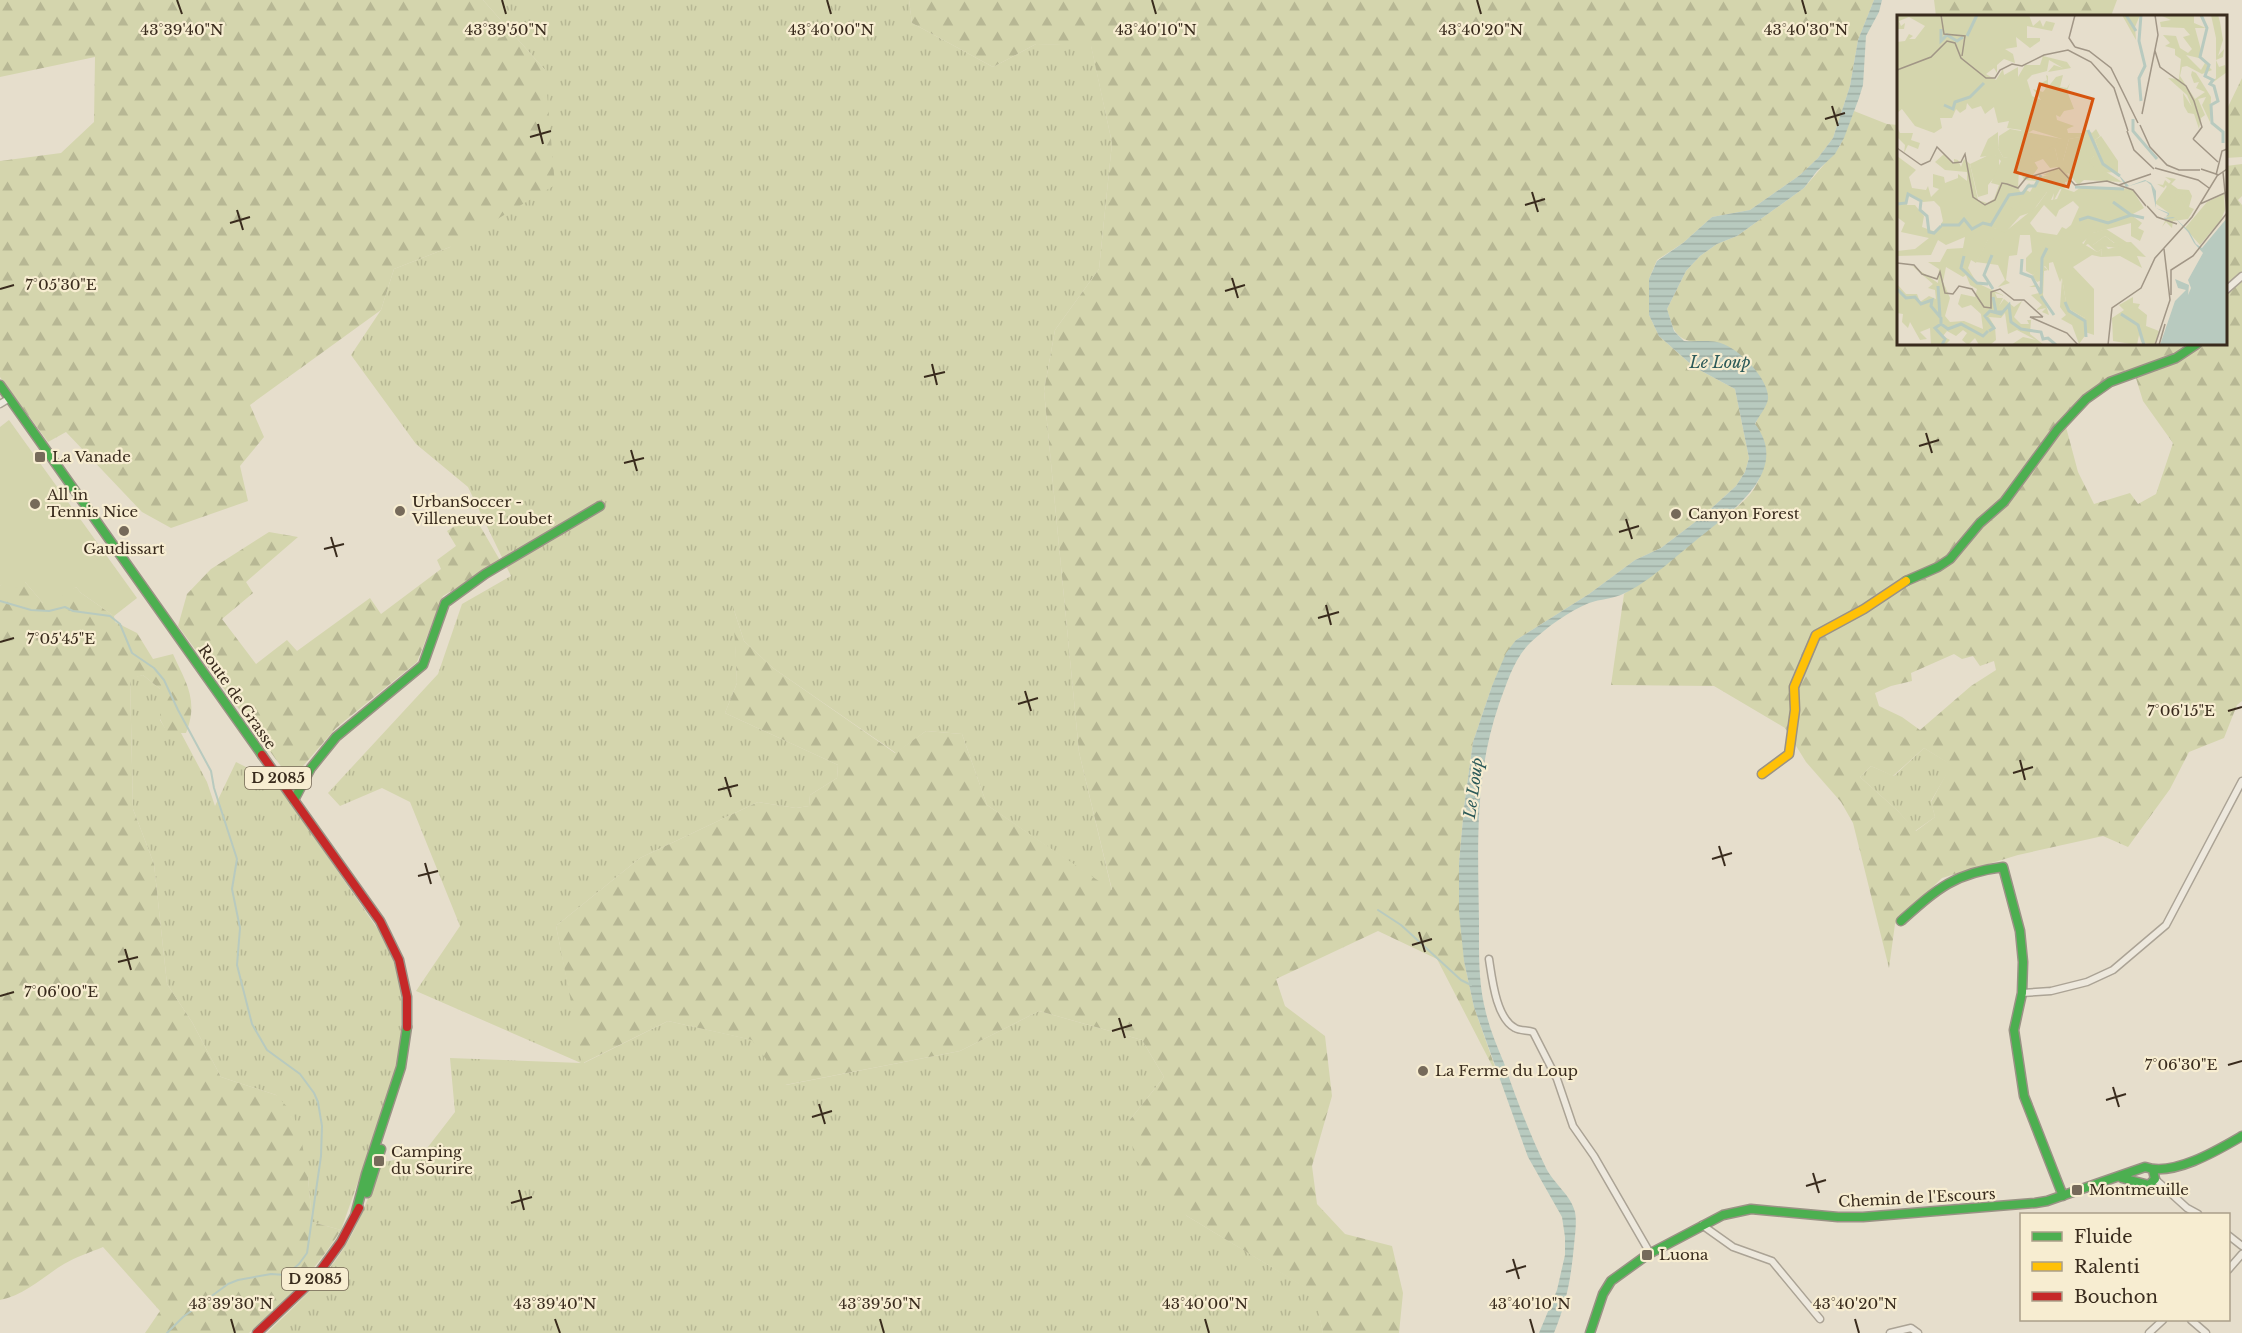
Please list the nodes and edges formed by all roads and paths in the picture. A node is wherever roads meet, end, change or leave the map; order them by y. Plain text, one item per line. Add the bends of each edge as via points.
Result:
1 (2242, 276) edge
2 (2227, 289) edge
3 (2195, 345) edge
4 (0, 385) edge
5 (10, 398) junction
6 (0, 404) edge
7 (600, 506) dead end
8 (1762, 774) dead end
9 (2242, 781) edge
10 (294, 800) junction
11 (1901, 921) dead end
12 (1489, 959) dead end
13 (2022, 993) junction
14 (2242, 1137) edge
15 (2140, 1170) junction
16 (2154, 1174) junction
17 (2116, 1178) junction
18 (2138, 1181) junction
19 (2063, 1196) junction
20 (2195, 1213) edge
21 (1701, 1225) junction
22 (2230, 1236) edge
23 (2242, 1246) edge
24 (1650, 1253) junction
25 (2242, 1254) edge
26 (2230, 1269) edge
27 (1821, 1319) dead end
28 (2162, 1321) edge
29 (2192, 1321) edge
30 (257, 1333) edge
31 (1590, 1333) edge
32 (1890, 1333) edge
33 (1918, 1333) edge
34 (2149, 1333) edge
35 (2206, 1333) edge

1 - 2 street
3 - 8 street via 2175,358 2097,390 2057,430 2004,502 1950,559 1816,635 1794,687 1790,754
4 - 5 street, Route de Grasse / D 2085
5 - 6 street
5 - 10 street, Route de Grasse / D 2085
7 - 10 street via 485,574 445,603 423,665 336,737 311,768
9 - 13 street via 2166,925 2113,970 2087,982
10 - 30 street, Route de Grasse / D 2085 via 380,921 400,958 408,995 408,1029 385,1136 364,1201 323,1269
11 - 13 street via 1945,882 1962,874 2003,867 2020,931
12 - 24 street via 1501,1012 1514,1028 1533,1032 1538,1040 1573,1126
13 - 19 street via 2014,1030 2024,1096
14 - 16 street, Chemin de l'Escours via 2204,1158
15 - 16 street, Chemin de l'Escours via 2148,1167
15 - 17 street, Chemin de l'Escours
15 - 18 street
16 - 18 street, Chemin de l'Escours via 2149,1185
16 - 20 street
17 - 18 street, Chemin de l'Escours
17 - 19 street, Chemin de l'Escours
19 - 21 street, Chemin de l'Escours via 2035,1203 1863,1217 1751,1209
21 - 24 street, Chemin de l'Escours
21 - 27 street via 1733,1247 1772,1261
22 - 23 street
24 - 31 street, Chemin de l'Escours via 1611,1281
25 - 26 street
28 - 34 street
29 - 35 street
32 - 33 street via 1911,1328

